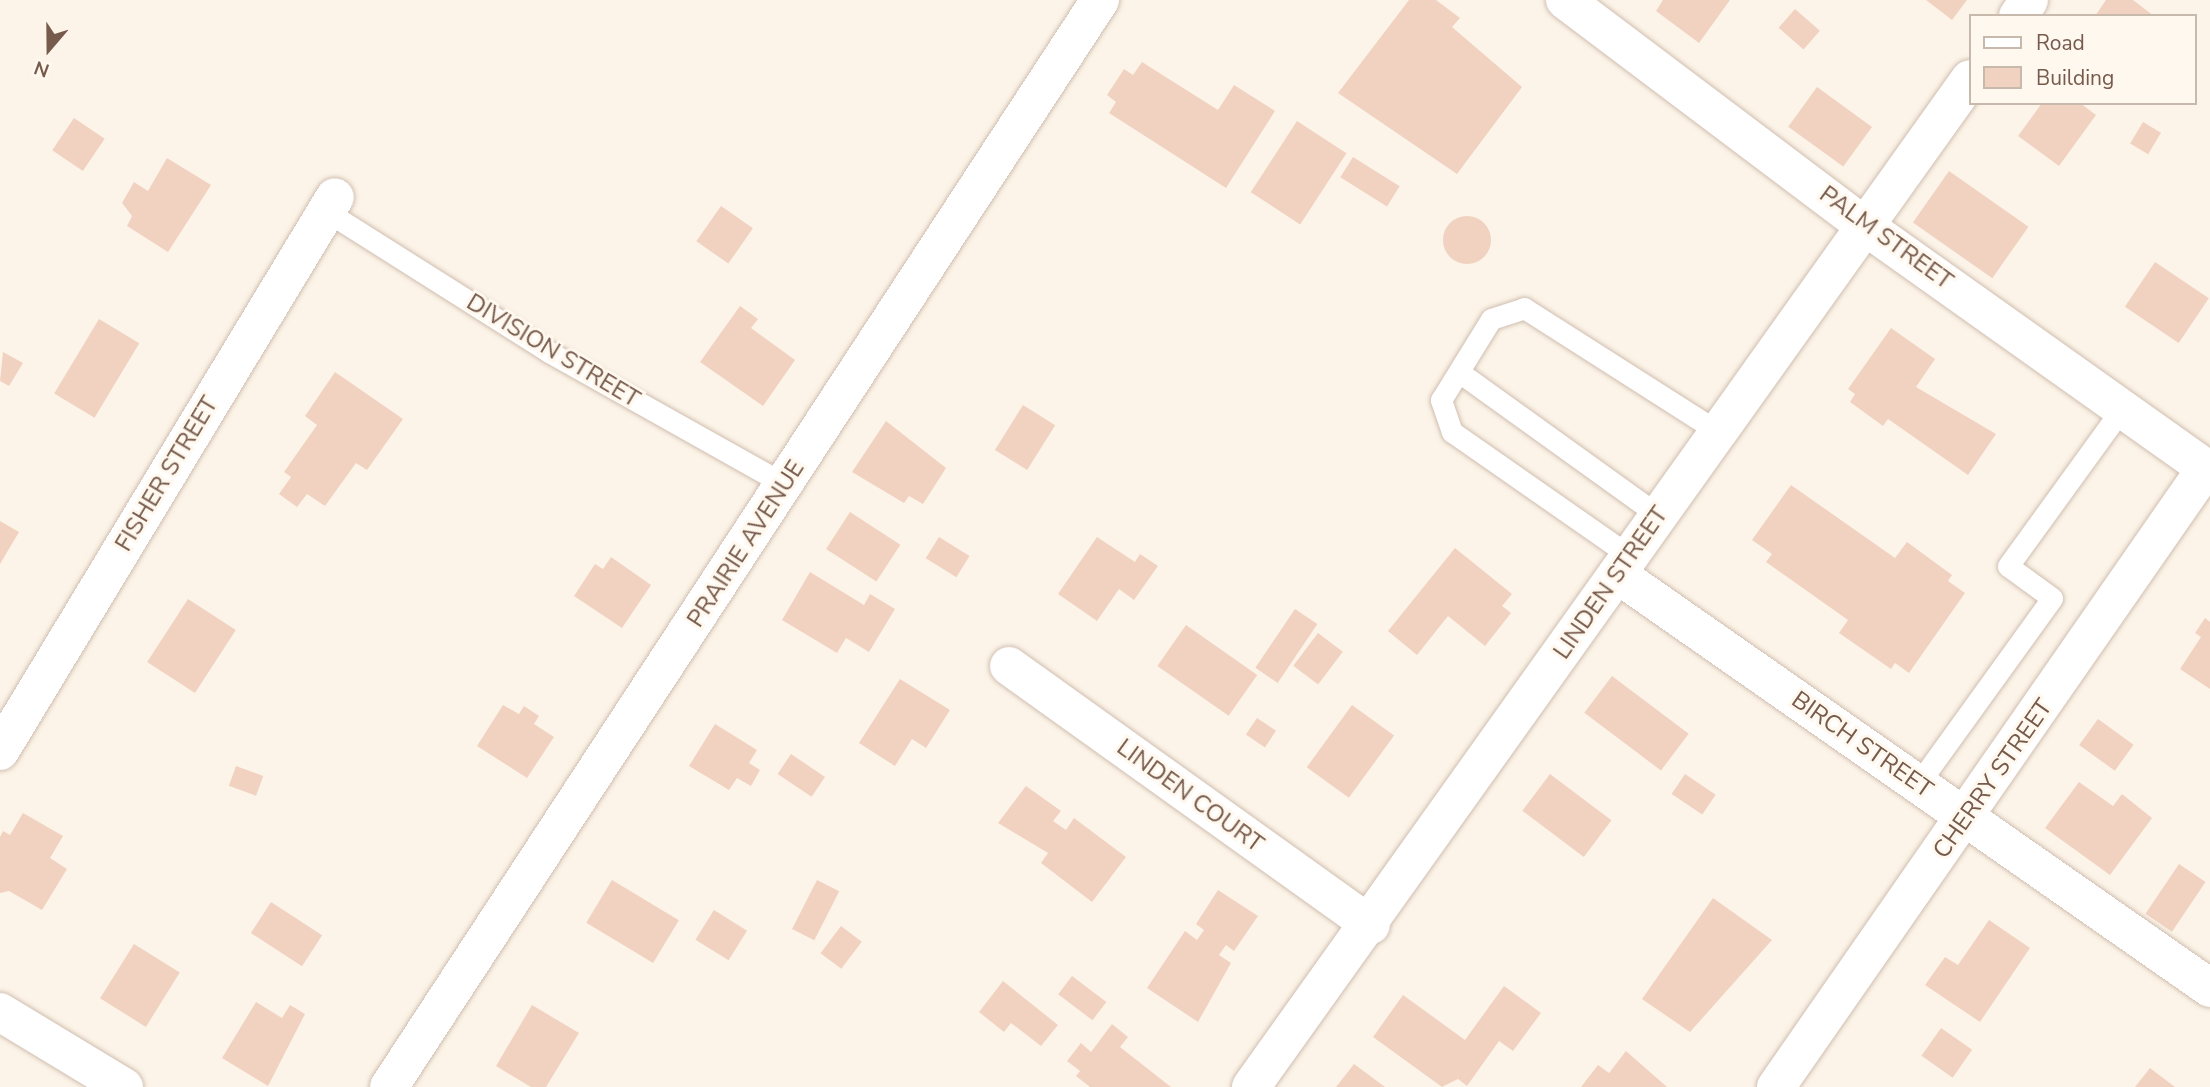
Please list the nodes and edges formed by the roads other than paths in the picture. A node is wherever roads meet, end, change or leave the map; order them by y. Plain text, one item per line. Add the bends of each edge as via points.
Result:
1 (1100, 0) edge
2 (1565, 0) edge
3 (1968, 82) edge
4 (330, 204) joint
5 (1863, 224) junction
6 (1459, 372) junction
7 (2123, 407) junction
8 (1717, 431) junction
9 (2208, 469) edge
10 (784, 484) junction
11 (1658, 515) junction
12 (1623, 565) junction
13 (1009, 666) dead end
14 (0, 751) edge
15 (1918, 784) junction
16 (1967, 818) junction
17 (1371, 925) junction
18 (2210, 988) edge
19 (0, 1012) edge
20 (124, 1087) edge
21 (389, 1087) edge
22 (1251, 1087) edge
23 (1776, 1087) edge

1 - 10 street, PRAIRIE AVENUE
2 - 5 street, PALM STREET
3 - 5 street, LINDEN STREET
4 - 10 lane, DIVISION STREET via 549,352
4 - 14 street, FISHER STREET
5 - 7 street, PALM STREET
5 - 8 street, LINDEN STREET
6 - 8 lane via 1491,319 1524,308
6 - 11 lane
6 - 12 lane via 1441,400 1452,432
7 - 9 street, PALM STREET
7 - 15 lane via 2008,566 2052,598
8 - 11 street, LINDEN STREET
9 - 16 street, CHERRY STREET
10 - 21 street, PRAIRIE AVENUE
11 - 12 street, LINDEN STREET
12 - 15 street, BIRCH STREET
12 - 17 street, LINDEN STREET
13 - 17 street, LINDEN COURT
15 - 16 street, BIRCH STREET
16 - 18 street, BIRCH STREET
16 - 23 street, CHERRY STREET
17 - 22 street, LINDEN STREET
19 - 20 street

